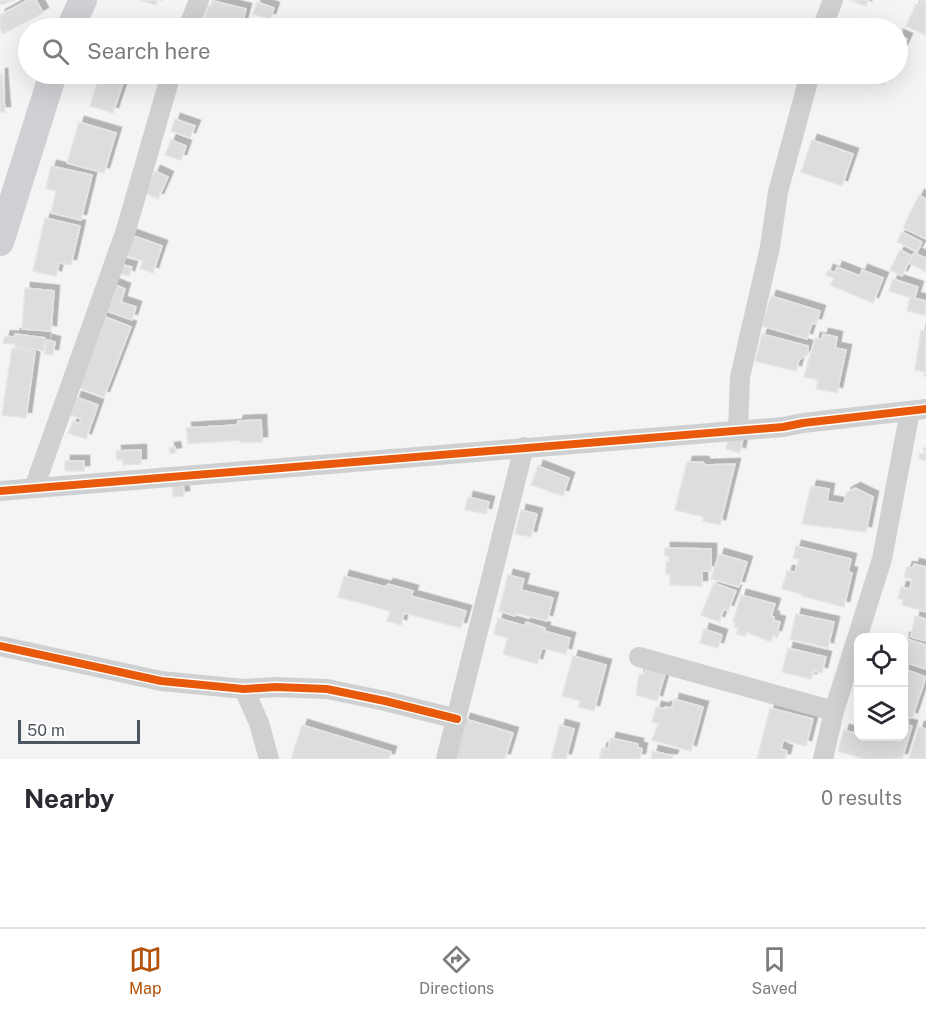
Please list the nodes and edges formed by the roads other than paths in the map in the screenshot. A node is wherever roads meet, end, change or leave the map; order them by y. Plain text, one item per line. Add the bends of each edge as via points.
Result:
1 (82, 0) edge
2 (199, 0) edge
3 (833, 0) edge
4 (74, 18) edge
5 (192, 18) edge
6 (826, 18) edge
7 (50, 84) edge
8 (168, 84) edge
9 (807, 84) edge
10 (0, 242) edge
11 (918, 410) edge
12 (738, 430) junction
13 (524, 447) junction
14 (34, 488) junction
15 (0, 491) edge
16 (0, 646) edge
17 (639, 657) dead end
18 (244, 689) junction
19 (834, 711) junction
20 (457, 719) junction
21 (270, 759) edge
22 (446, 759) edge
23 (823, 759) edge

1 - 4 street
2 - 5 street
3 - 6 street
7 - 10 street
8 - 14 street via 126,230
9 - 12 street via 778,192 770,247 740,377
11 - 12 street
11 - 19 street via 882,559
12 - 13 street
13 - 14 street
13 - 20 street
14 - 15 street
16 - 18 street via 161,681
17 - 19 street
18 - 20 street via 327,689
18 - 21 street
19 - 23 street
20 - 22 street

